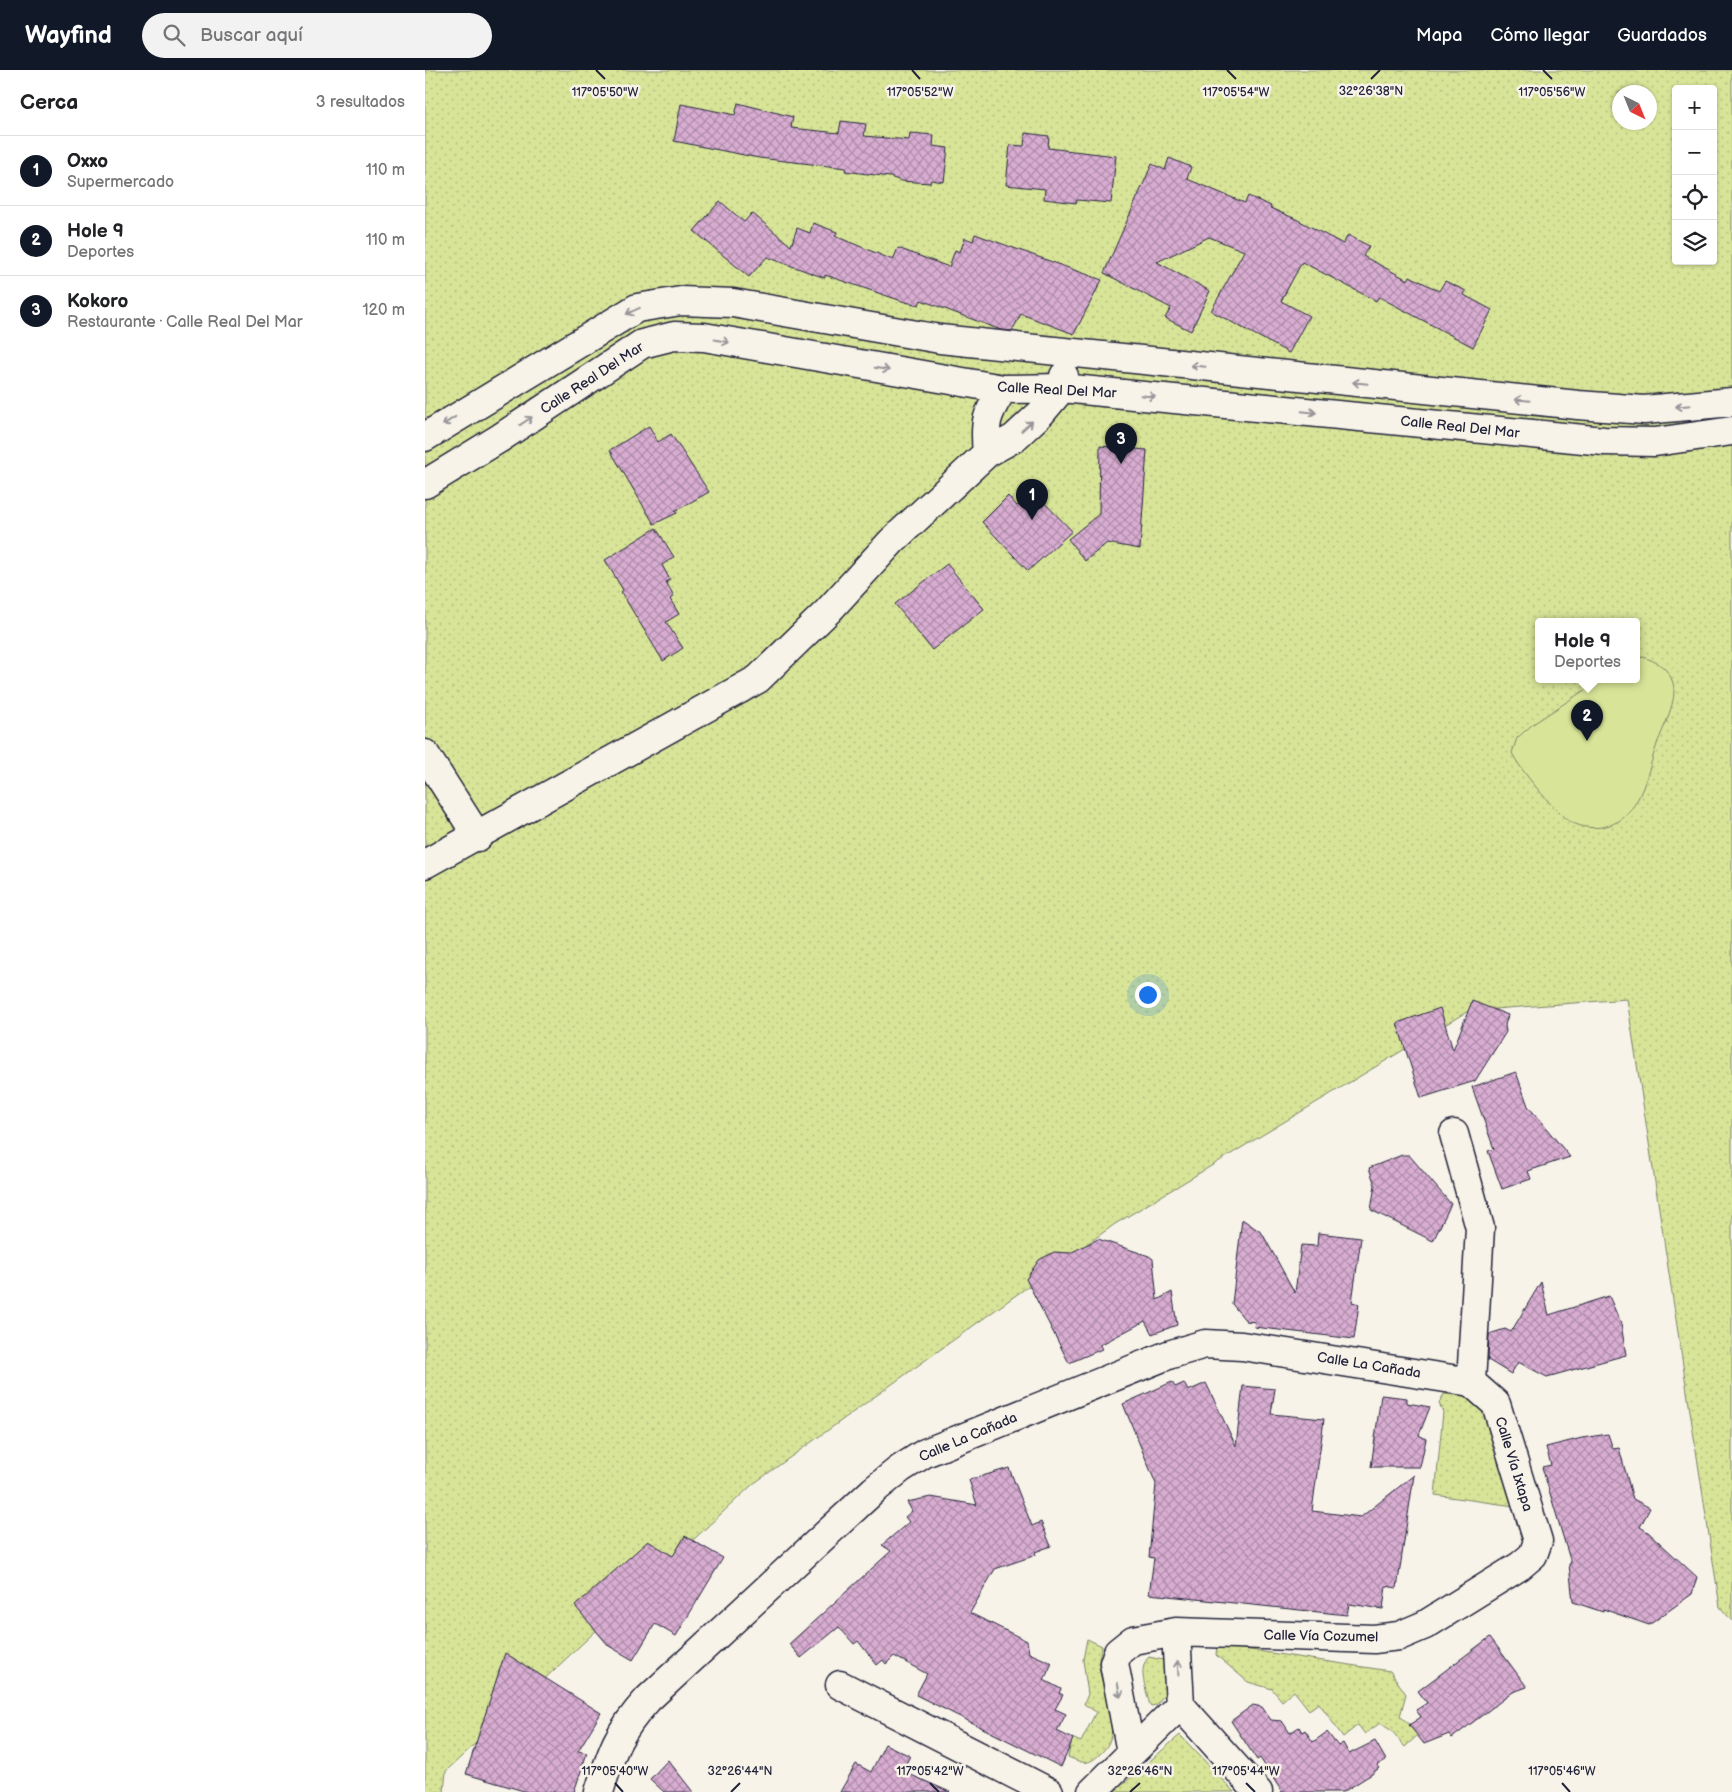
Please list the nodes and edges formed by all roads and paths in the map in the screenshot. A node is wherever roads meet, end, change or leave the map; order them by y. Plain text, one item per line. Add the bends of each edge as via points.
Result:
1 (940, 339) junction
2 (1068, 352) junction
3 (937, 379) junction
4 (1062, 388) junction
5 (1003, 389) junction
6 (482, 400) junction
7 (1732, 402) edge
8 (1732, 432) edge
9 (425, 437) edge
10 (500, 438) junction
11 (987, 453) junction
12 (425, 484) edge
13 (425, 754) edge
14 (478, 836) junction
15 (425, 864) edge
16 (1454, 1134) dead end
17 (1471, 1382) junction
18 (1533, 1554) joint
19 (1176, 1632) junction
20 (840, 1685) dead end
21 (1180, 1705) junction
22 (1131, 1752) junction
23 (599, 1792) edge
24 (1049, 1792) edge
25 (1092, 1792) edge
26 (1258, 1792) edge

1 - 2 street
1 - 3 street
1 -> 6 street via 733,303 681,301 637,308
2 - 4 street
7 -> 2 street via 1644,410
3 - 5 street, Calle Real Del Mar
10 -> 3 street, Calle Real Del Mar via 642,344 674,336 704,338
4 - 5 street, Calle Real Del Mar
4 -> 8 street, Calle Real Del Mar via 1604,441 1655,442
11 -> 4 street via 1014,438
5 - 11 street via 984,428
6 -> 9 street
6 - 10 street
10 - 12 street, Calle Real Del Mar
11 - 14 street via 892,541 828,611 758,679
13 - 14 street
14 - 15 street
16 - 17 street via 1480,1228
17 - 18 street, Calle Vía Ixtapa via 1496,1404 1538,1541
17 - 23 street, Calle La Cañada via 1242,1346 1205,1344 1168,1355 925,1453 874,1490 648,1699 629,1720 614,1746
18 - 19 street, Calle Vía Cozumel via 1520,1566 1433,1620 1399,1636 1374,1639
21 -> 19 street
19 -> 22 street, Calle Vía Cozumel via 1133,1640 1118,1652 1114,1663
20 - 24 street
21 - 22 street
21 - 26 street
22 - 25 street

